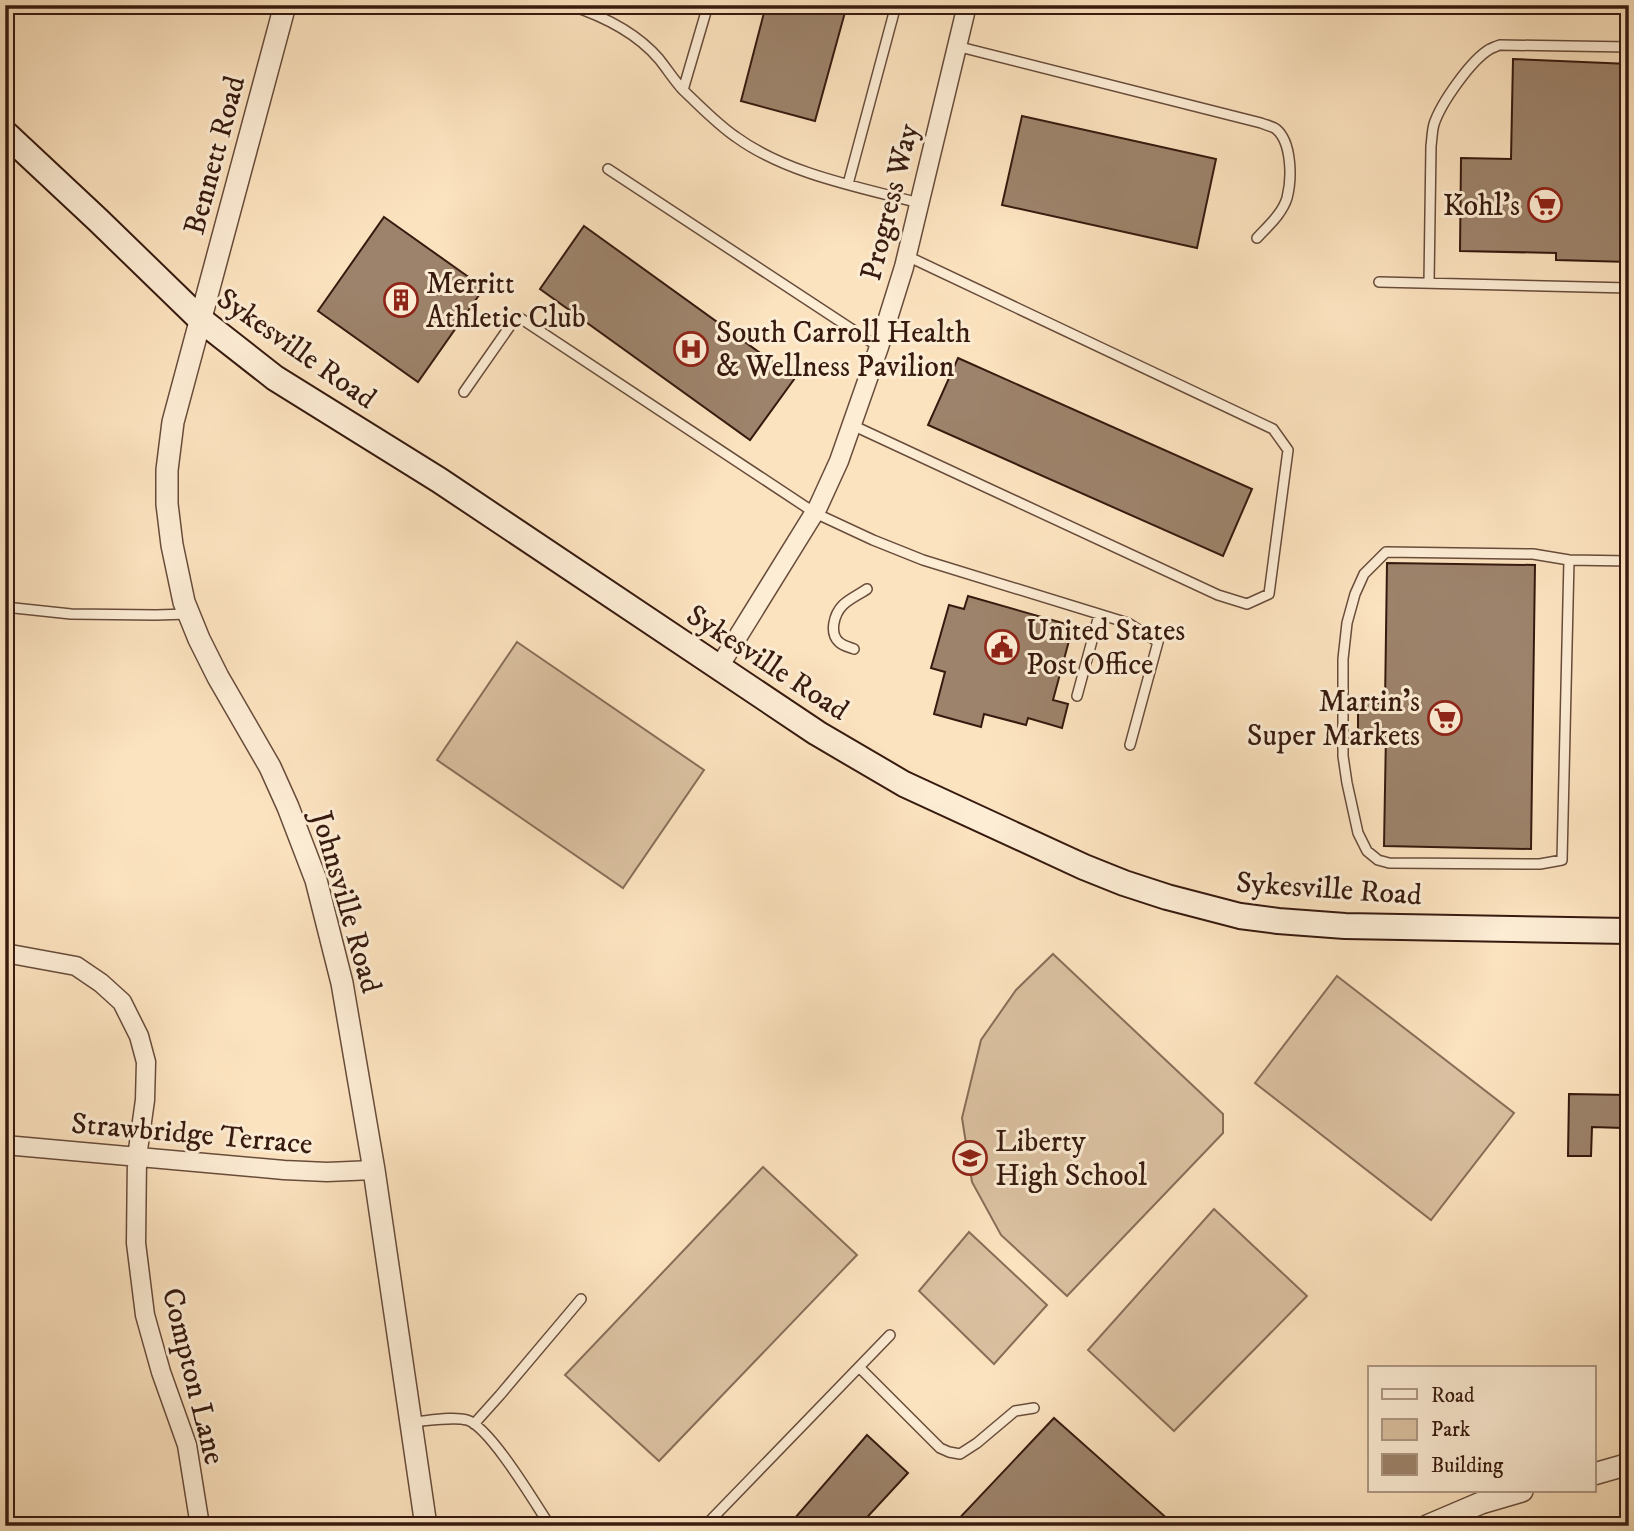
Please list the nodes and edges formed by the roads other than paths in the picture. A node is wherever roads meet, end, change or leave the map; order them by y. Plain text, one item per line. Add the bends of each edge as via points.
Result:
1 (285, 5) edge
2 (569, 5) edge
3 (708, 5) edge
4 (896, 5) edge
5 (967, 5) edge
6 (956, 46) junction
7 (1629, 47) edge
8 (683, 90) junction
9 (5, 133) edge
10 (608, 169) dead end
11 (848, 184) junction
12 (919, 203) junction
13 (1257, 238) dead end
14 (907, 256) junction
15 (1379, 282) dead end
16 (1429, 283) junction
17 (1629, 288) edge
18 (201, 320) junction
19 (879, 347) junction
20 (464, 392) dead end
21 (852, 425) junction
22 (815, 513) junction
23 (1569, 560) junction
24 (1629, 561) edge
25 (867, 589) dead end
26 (5, 607) edge
27 (188, 614) junction
28 (1099, 615) junction
29 (854, 649) dead end
30 (719, 667) junction
31 (1077, 696) dead end
32 (1130, 745) dead end
33 (1629, 932) edge
34 (5, 953) edge
35 (5, 1145) edge
36 (138, 1157) junction
37 (374, 1170) junction
38 (581, 1299) dead end
39 (890, 1335) dead end
40 (859, 1367) junction
41 (1034, 1408) dead end
42 (411, 1423) junction
43 (474, 1424) junction
44 (1629, 1464) edge
45 (1596, 1473) edge
46 (1518, 1492) edge
47 (200, 1526) edge
48 (426, 1526) edge
49 (550, 1526) edge
50 (705, 1526) edge
51 (1427, 1526) edge

1 - 18 street, Bennett Road
2 - 8 lane via 633,34
3 - 8 lane
4 - 11 lane
5 - 6 street, Progress Way
6 - 12 street, Progress Way
6 - 13 lane via 1275,128 1287,148 1287,197
7 - 16 lane via 1500,45 1476,61 1452,90 1433,126
8 - 11 lane via 736,138 761,153 787,166
9 - 18 main road, Sykesville Road
10 - 19 lane
11 - 12 lane
12 - 14 street, Progress Way
14 - 19 street, Progress Way
14 - 21 lane via 1273,429 1288,450 1269,594 1247,604 1218,595
15 - 16 lane
16 - 17 lane
18 - 27 street, Johnsville Road via 173,422 167,470 172,545
18 - 30 main road, Sykesville Road via 275,378 439,480
19 - 21 street, Progress Way
20 - 22 lane via 517,316
21 - 22 street, Progress Way
22 - 28 lane via 923,561
22 - 30 street, Progress Way
23 - 23 lane via 1562,860 1540,864 1378,860 1358,833 1343,756 1347,624 1364,574 1385,552 1533,554
23 - 24 lane
25 - 29 lane via 844,604 835,620 836,639
26 - 27 lane via 71,614
27 - 37 street, Johnsville Road via 270,767 316,880 342,983
28 - 31 lane
28 - 32 lane via 1128,623 1158,642
30 - 33 main road, Sykesville Road via 904,784 1084,867 1167,897 1278,921
34 - 36 street, Compton Lane via 76,966 122,1002 146,1062
35 - 36 street, Strawbridge Terrace
36 - 37 street, Strawbridge Terrace via 284,1170
36 - 47 street, Compton Lane via 136,1243 145,1315 187,1445
37 - 42 street, Johnsville Road
38 - 43 lane
39 - 40 lane
40 - 41 lane via 949,1452 960,1454 1015,1411
40 - 50 lane
42 - 43 lane via 453,1419
42 - 48 street, Johnsville Road
43 - 49 lane via 492,1439
44 - 45 street
46 - 51 street

